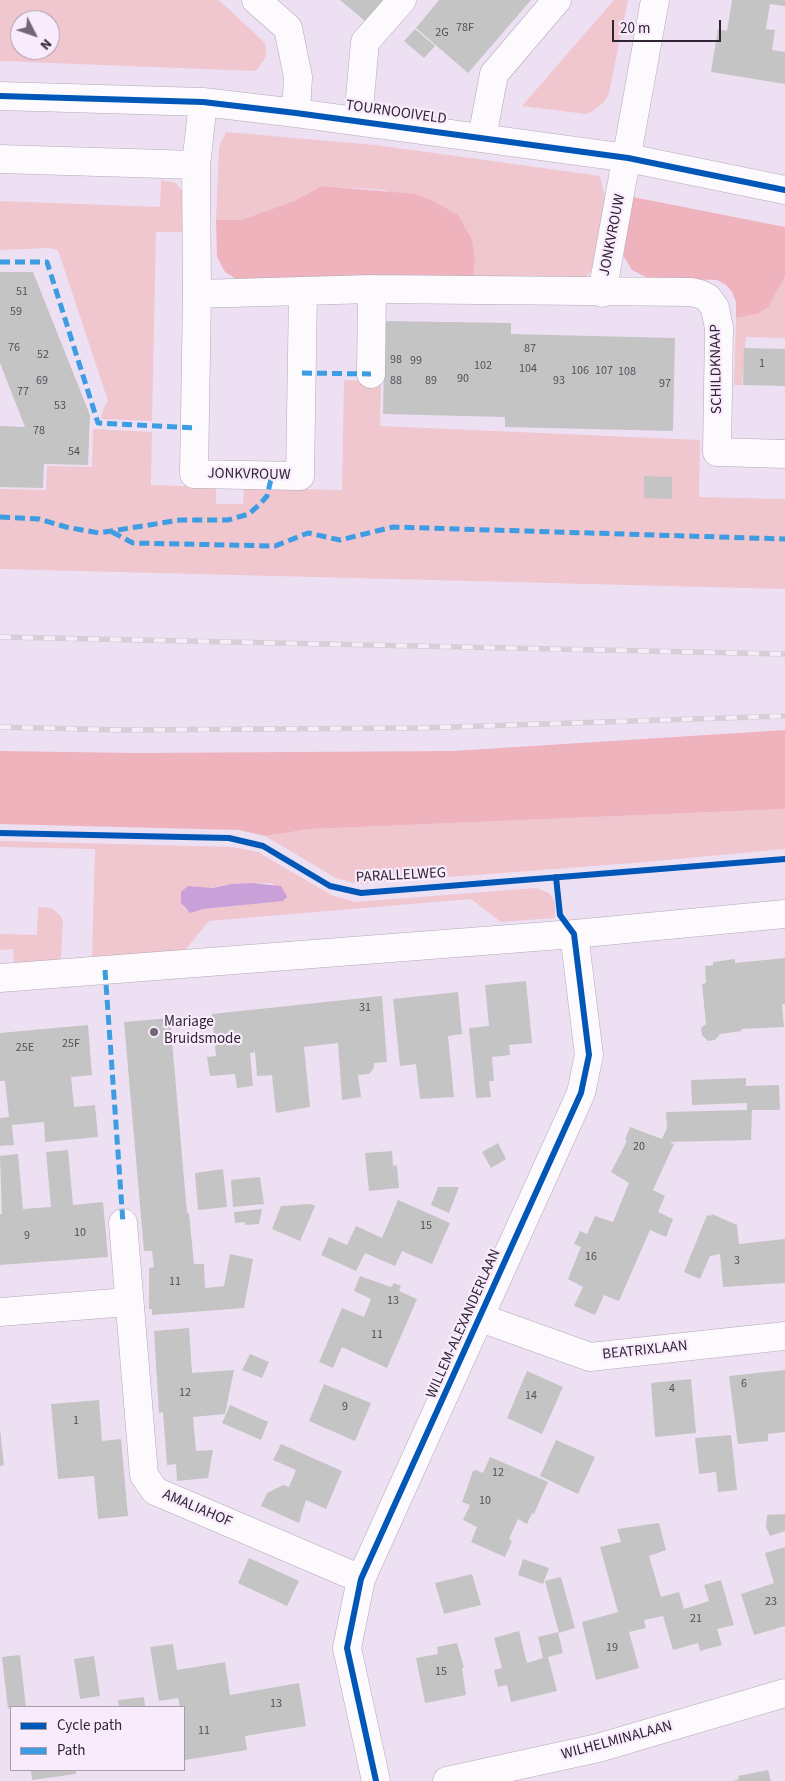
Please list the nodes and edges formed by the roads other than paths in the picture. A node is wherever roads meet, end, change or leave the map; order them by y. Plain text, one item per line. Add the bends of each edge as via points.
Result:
1 (256, 0) edge
2 (402, 0) edge
3 (557, 0) edge
4 (655, 0) edge
5 (0, 96) edge
6 (203, 102) junction
7 (296, 113) junction
8 (358, 120) junction
9 (482, 138) junction
10 (628, 158) junction
11 (0, 159) edge
12 (196, 165) junction
13 (785, 190) edge
14 (372, 289) junction
15 (303, 292) junction
16 (602, 293) junction
17 (197, 294) junction
18 (371, 374) dead end
19 (785, 454) edge
20 (785, 914) edge
21 (574, 934) junction
22 (0, 978) edge
23 (123, 1223) dead end
24 (128, 1302) junction
25 (0, 1312) edge
26 (480, 1318) junction
27 (785, 1336) edge
28 (361, 1579) junction
29 (785, 1693) edge
30 (376, 1781) edge
31 (447, 1781) edge

1 - 7 street via 288,28 298,77
2 - 8 street via 365,42
3 - 9 street via 494,74
4 - 10 street, JONKVROUW
5 - 6 street, TOURNOOIVELD
6 - 7 street, TOURNOOIVELD
6 - 12 street, JONKVROUW
7 - 8 street, TOURNOOIVELD
8 - 9 street, TOURNOOIVELD
9 - 10 street, TOURNOOIVELD
10 - 13 street, TOURNOOIVELD
10 - 16 street, JONKVROUW
11 - 12 street
12 - 17 street, JONKVROUW
14 - 15 street, JONKVROUW
14 - 16 street, JONKVROUW
14 - 18 street
15 - 17 street, JONKVROUW
15 - 17 street, JONKVROUW via 300,476 194,474
16 - 19 street, SCHILDKNAAP via 691,292 708,298 715,308 719,328 717,452
20 - 21 street
21 - 22 street
21 - 26 street, WILLEM-ALEXANDERLAAN via 589,1055 581,1093
23 - 24 street, AMALIAHOF
24 - 25 street
24 - 28 street, AMALIAHOF via 144,1475 155,1491
26 - 27 street, BEATRIXLAAN via 590,1357
26 - 28 street, WILLEM-ALEXANDERLAAN
28 - 30 street, WILLEM-ALEXANDERLAAN via 347,1648
29 - 31 street, WILHELMINALAAN via 598,1748

